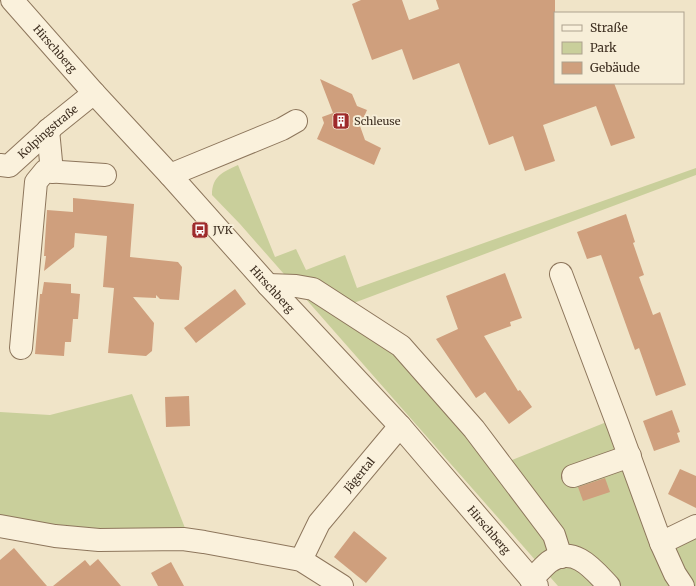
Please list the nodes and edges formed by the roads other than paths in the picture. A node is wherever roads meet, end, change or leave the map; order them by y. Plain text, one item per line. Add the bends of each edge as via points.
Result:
1 (12, 0) edge
2 (94, 93) junction
3 (296, 122) dead end
4 (48, 130) junction
5 (0, 165) edge
6 (52, 172) junction
7 (105, 175) dead end
8 (170, 175) junction
9 (561, 274) dead end
10 (268, 285) junction
11 (21, 348) dead end
12 (400, 426) junction
13 (630, 456) junction
14 (573, 476) dead end
15 (0, 526) edge
16 (696, 526) edge
17 (661, 543) junction
18 (561, 557) junction
19 (301, 560) junction
20 (534, 583) edge
21 (342, 586) edge
22 (609, 586) edge
23 (683, 586) edge

1 - 2 street, Hirschberg
2 - 4 street, Kolpingstraße
2 - 8 street, Hirschberg
3 - 8 street
4 - 5 street, Kolpingstraße via 9,166
4 - 6 street
6 - 7 street
6 - 11 street via 45,171 36,182
8 - 10 street, Hirschberg
9 - 13 street
10 - 12 street, Hirschberg
10 - 18 street via 313,289 401,346 474,429 554,535
12 - 19 street, Jägertal via 319,523
12 - 20 street, Hirschberg
13 - 14 street
13 - 17 street
15 - 19 street via 55,536 99,540 183,539
16 - 17 street
17 - 23 street
18 - 20 street, Hirschberg via 550,562
18 - 22 street via 573,557 585,562
19 - 21 street

